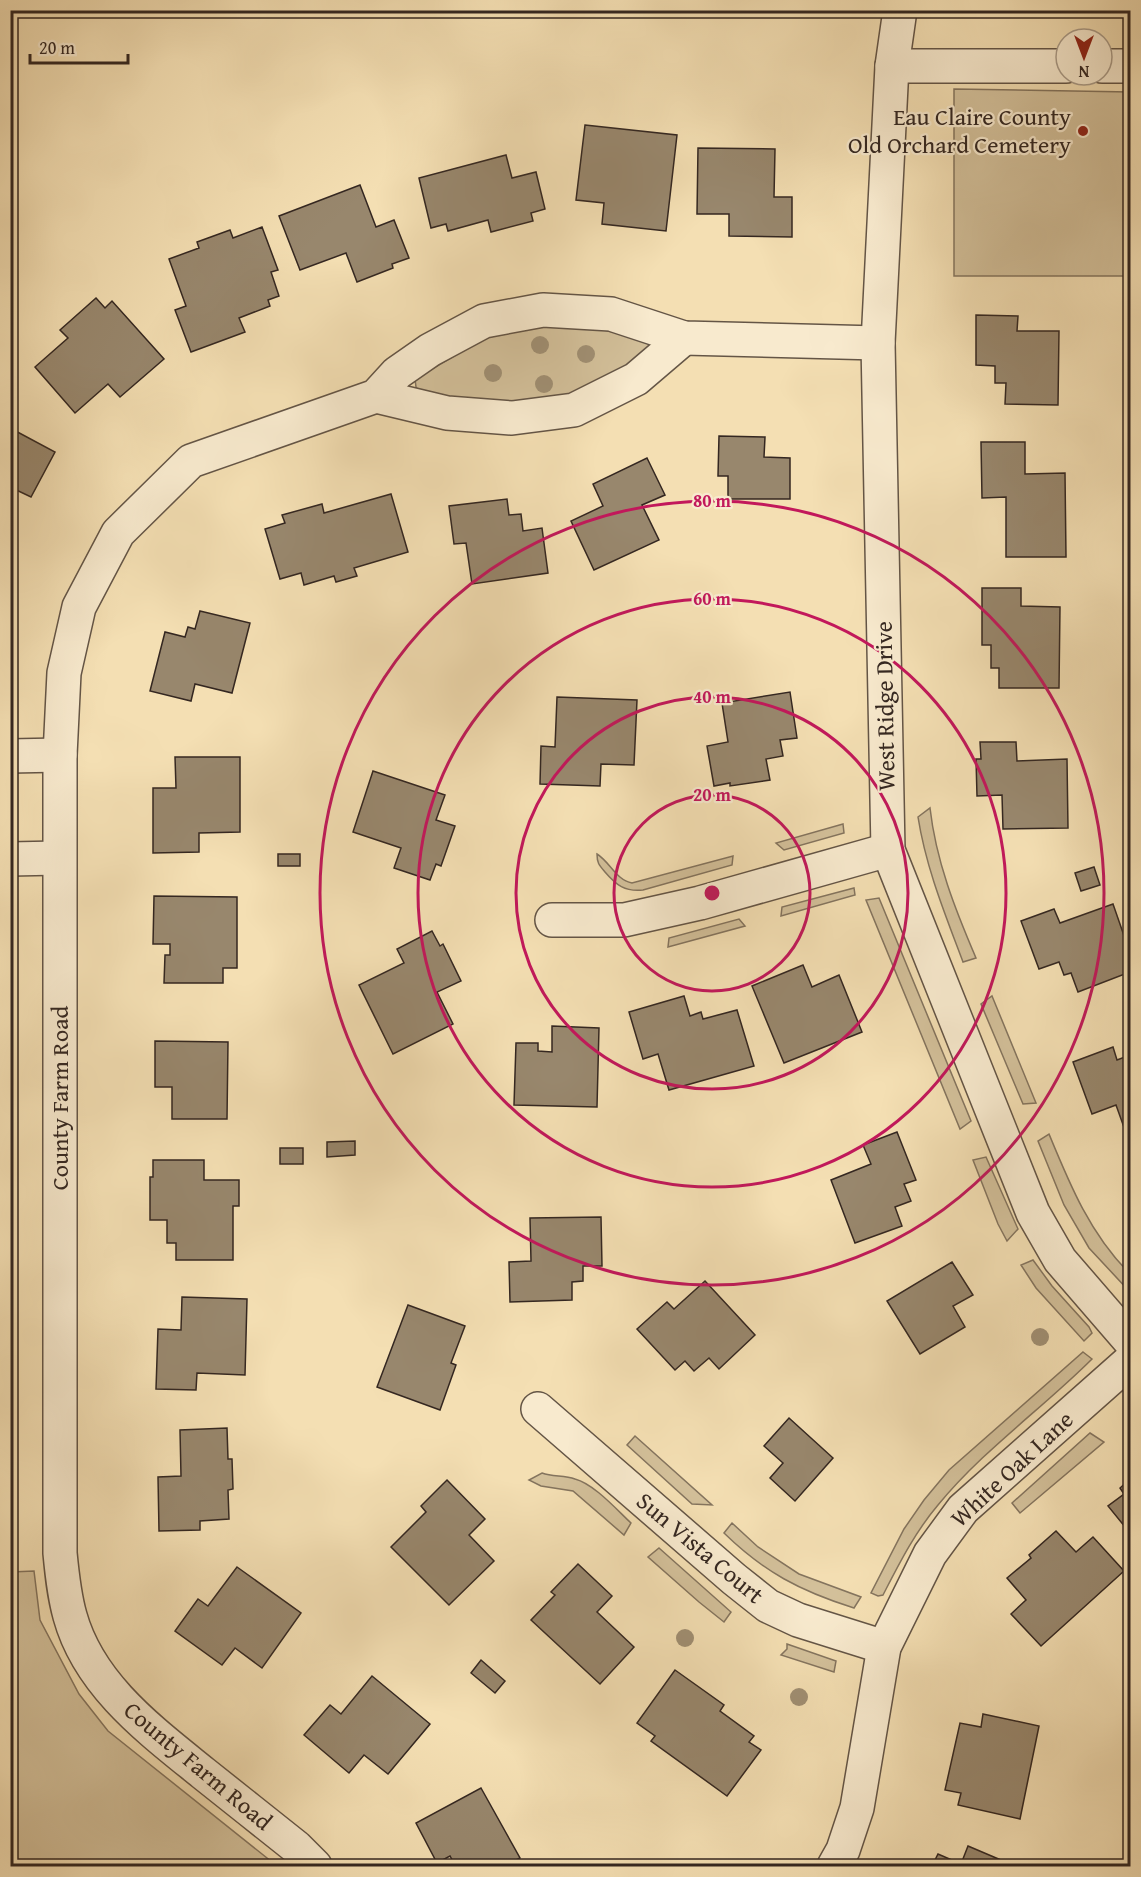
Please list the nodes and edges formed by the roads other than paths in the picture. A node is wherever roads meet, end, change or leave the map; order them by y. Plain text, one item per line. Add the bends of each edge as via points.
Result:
1 (900, 10) edge
2 (892, 66) junction
3 (1054, 66) edge
4 (1114, 66) edge
5 (1131, 66) edge
6 (684, 338) junction
7 (878, 343) junction
8 (376, 396) junction
9 (60, 755) junction
10 (10, 756) edge
11 (888, 850) junction
12 (59, 858) junction
13 (10, 859) edge
14 (552, 920) dead end
15 (1131, 1341) edge
16 (1131, 1361) edge
17 (538, 1409) dead end
18 (884, 1647) junction
19 (315, 1866) edge
20 (834, 1866) edge

1 - 2 street, West Ridge Drive
2 - 3 street
2 - 7 street, West Ridge Drive
4 - 5 street
6 - 7 street, County Farm Road
6 - 8 street via 636,379 574,410 512,418 447,413
6 - 8 street, County Farm Road via 610,314 543,310 484,321 414,361
7 - 11 street, West Ridge Drive
8 - 9 street, County Farm Road via 191,462 118,533 79,608 64,673
9 - 10 street
9 - 12 street, County Farm Road
11 - 14 street via 700,903 624,920
11 - 15 street, West Ridge Drive via 1034,1213 1060,1260
12 - 13 street
12 - 19 street, County Farm Road via 60,1553 70,1617 85,1652 129,1711
16 - 18 street, White Oak Lane via 963,1509 930,1554
17 - 18 street, Sun Vista Court via 768,1606 798,1620
18 - 20 street, White Oak Lane via 857,1808

